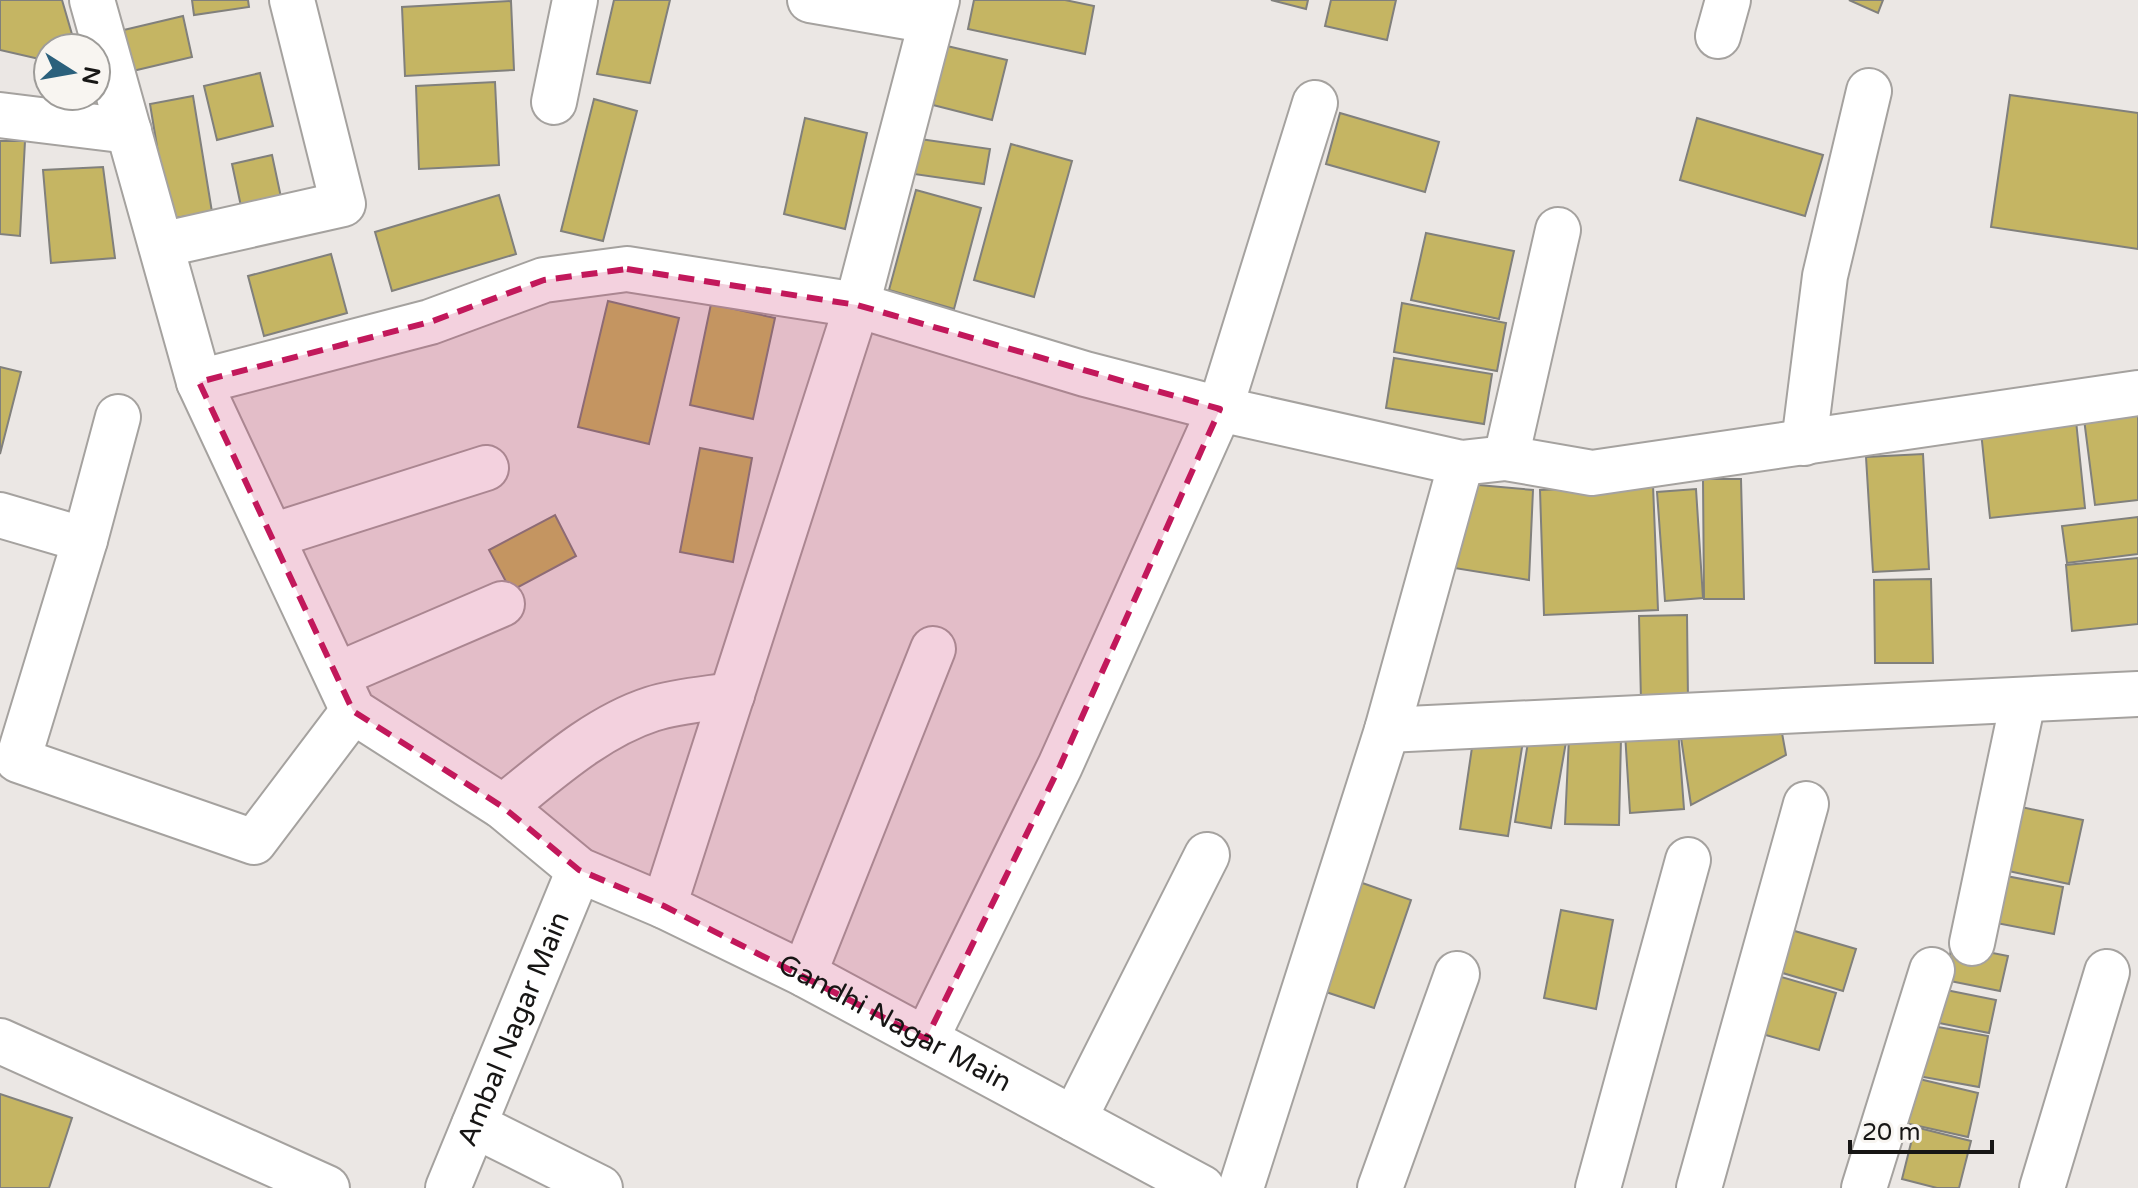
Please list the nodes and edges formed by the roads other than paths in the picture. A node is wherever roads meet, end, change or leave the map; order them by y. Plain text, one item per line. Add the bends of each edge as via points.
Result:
1 (92, 0) edge
2 (292, 0) edge
3 (575, 0) edge
4 (810, 0) edge
5 (934, 10) edge
6 (1869, 91) dead end
7 (554, 102) dead end
8 (1315, 103) dead end
9 (0, 115) edge
10 (129, 131) junction
11 (1558, 230) dead end
12 (161, 245) junction
13 (857, 305) junction
14 (199, 382) junction
15 (2138, 393) edge
16 (1220, 409) junction
17 (118, 417) dead end
18 (1804, 443) junction
19 (1506, 458) junction
20 (1461, 463) junction
21 (486, 468) dead end
22 (0, 515) edge
23 (272, 536) junction
24 (85, 540) junction
25 (502, 604) dead end
26 (933, 649) dead end
27 (345, 693) junction
28 (2138, 694) edge
29 (732, 695) junction
30 (2027, 701) junction
31 (1387, 730) junction
32 (1806, 804) dead end
33 (503, 807) junction
34 (1207, 855) dead end
35 (1688, 860) dead end
36 (579, 870) junction
37 (664, 906) junction
38 (1972, 943) dead end
39 (1932, 970) dead end
40 (2107, 972) dead end
41 (804, 974) junction
42 (1457, 974) dead end
43 (926, 1039) junction
44 (0, 1041) edge
45 (1074, 1119) junction
46 (474, 1125) junction
47 (327, 1188) edge
48 (448, 1188) edge
49 (600, 1188) edge
50 (1202, 1188) edge
51 (1241, 1188) edge
52 (1380, 1188) edge
53 (1598, 1188) edge
54 (1699, 1188) edge
55 (1864, 1188) edge
56 (2042, 1188) edge

1 - 10 street
2 - 12 street via 343,204
3 - 7 street
4 - 5 street
5 - 13 street
6 - 18 street via 1825,276
8 - 16 street
9 - 10 street
10 - 12 street
11 - 19 street
12 - 14 street
13 - 14 street via 627,269 544,280 430,322
13 - 16 street
13 - 29 street
14 - 23 street
15 - 18 street
16 - 20 street
16 - 43 street via 1060,766
17 - 24 street
18 - 19 street via 1592,473
19 - 20 street
20 - 31 street
21 - 23 street
22 - 24 street
23 - 27 street
24 - 27 street via 18,760 254,842
25 - 27 street
26 - 41 street
27 - 33 street, Gandhi Nagar Main
28 - 30 street
29 - 33 street via 652,709 604,732
29 - 37 street
30 - 31 street
30 - 38 street
31 - 51 street
32 - 54 street
33 - 36 street, Gandhi Nagar Main
34 - 45 street
35 - 53 street
36 - 37 street, Gandhi Nagar Main
36 - 46 street, Ambal Nagar Main
37 - 41 street, Gandhi Nagar Main
39 - 55 street
40 - 56 street
41 - 43 street, Gandhi Nagar Main
42 - 52 street
43 - 45 street, Gandhi Nagar Main
44 - 47 street
45 - 50 street, Gandhi Nagar Main
46 - 48 street, Ambal Nagar Main
46 - 49 street

